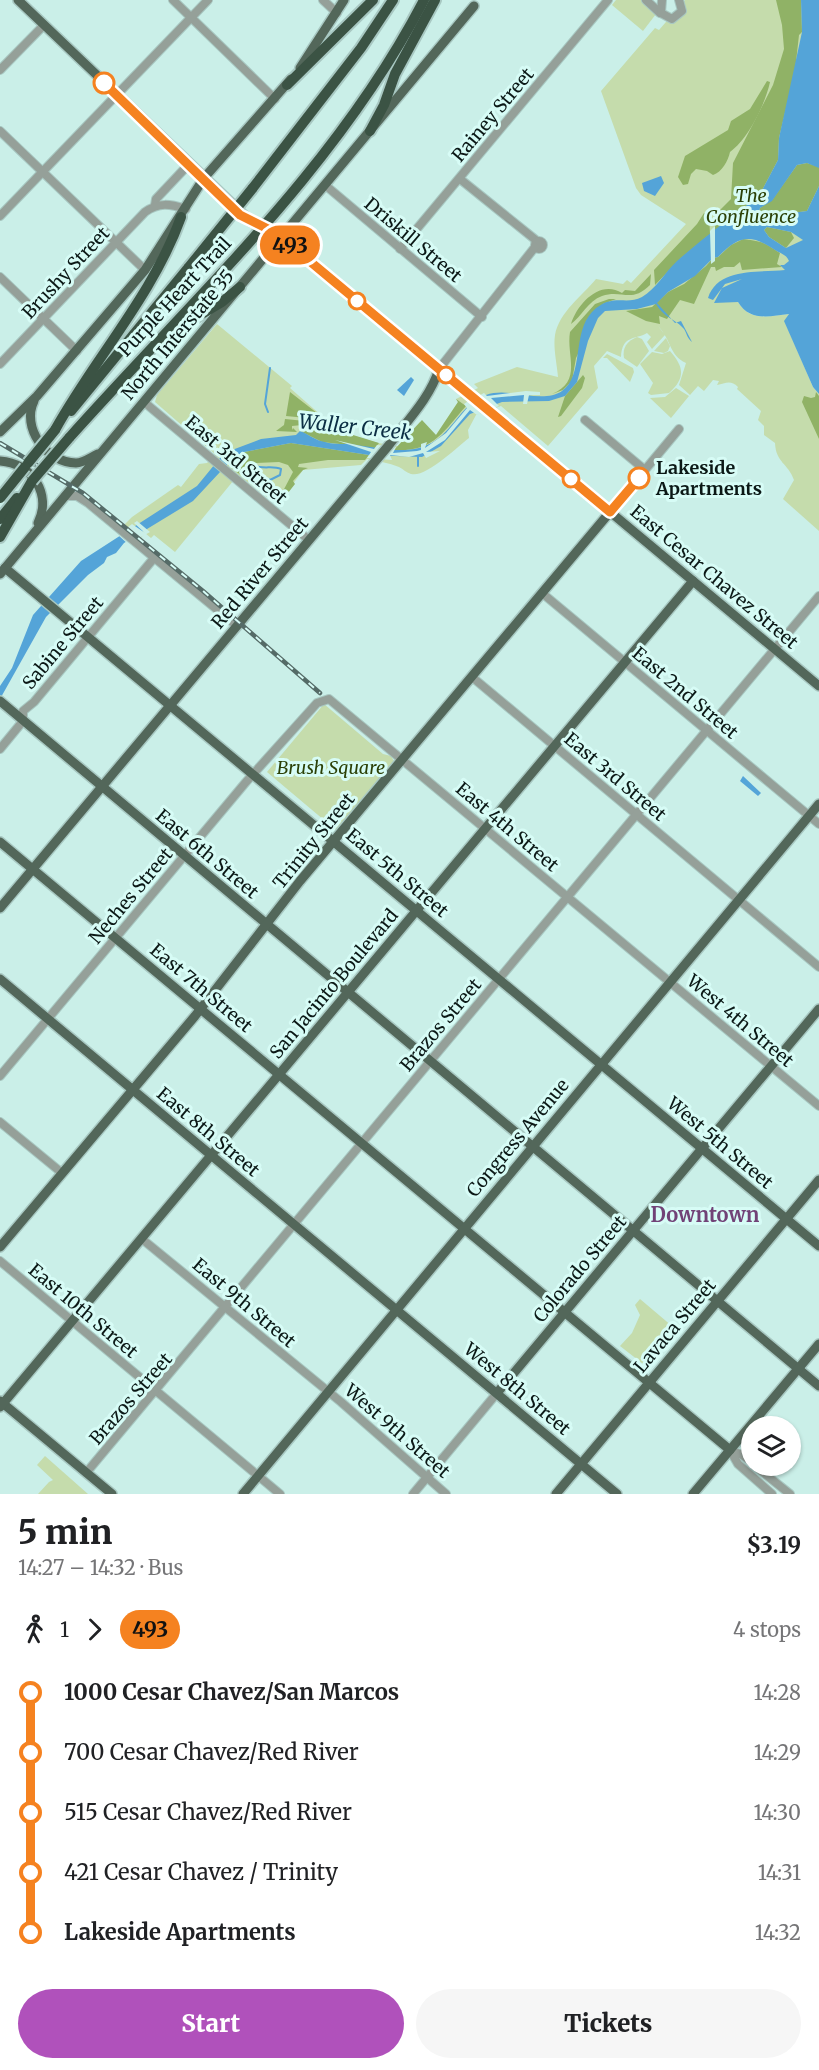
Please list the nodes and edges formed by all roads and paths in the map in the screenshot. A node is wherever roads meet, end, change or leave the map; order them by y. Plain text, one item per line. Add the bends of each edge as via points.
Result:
1 (18, 0) edge
2 (173, 0) edge
3 (208, 0) edge
4 (323, 0) edge
5 (344, 0) edge
6 (373, 0) edge
7 (393, 0) edge
8 (424, 0) edge
9 (435, 0) edge
10 (608, 0) edge
11 (646, 0) edge
12 (662, 0) edge
13 (680, 0) edge
14 (477, 3) edge
15 (661, 13) junction
16 (337, 14) junction
17 (191, 18) junction
18 (44, 25) junction
19 (0, 70) edge
20 (287, 85) junction
21 (117, 95) junction
22 (275, 99) junction
23 (0, 131) edge
24 (370, 131) junction
25 (189, 164) junction
26 (43, 172) junction
27 (204, 178) junction
28 (460, 179) junction
29 (325, 185) junction
30 (155, 205) junction
31 (183, 213) junction
32 (0, 216) edge
33 (278, 235) junction
34 (115, 242) junction
35 (400, 249) junction
36 (145, 270) junction
37 (0, 277) edge
38 (240, 287) junction
39 (482, 317) junction
40 (44, 319) junction
41 (77, 351) junction
42 (0, 364) edge
43 (134, 366) junction
44 (439, 369) junction
45 (37, 396) junction
46 (144, 402) junction
47 (585, 420) dead end
48 (1, 428) edge
49 (679, 429) dead end
50 (55, 430) junction
51 (103, 451) junction
52 (0, 460) edge
53 (25, 467) junction
54 (645, 470) junction
55 (0, 488) edge
56 (65, 496) junction
57 (0, 498) edge
58 (17, 504) junction
59 (610, 512) junction
60 (0, 519) edge
61 (32, 536) junction
62 (0, 537) edge
63 (309, 540) junction
64 (154, 558) junction
65 (3, 571) edge
66 (693, 581) junction
67 (542, 593) junction
68 (819, 596) edge
69 (237, 626) junction
70 (88, 637) junction
71 (775, 649) junction
72 (625, 662) junction
73 (472, 677) junction
74 (819, 686) edge
75 (324, 699) joint
76 (1, 702) edge
77 (170, 705) junction
78 (23, 721) junction
79 (706, 730) junction
80 (555, 746) junction
81 (0, 749) edge
82 (403, 759) junction
83 (253, 775) junction
84 (102, 787) junction
85 (819, 804) edge
86 (636, 814) junction
87 (809, 816) junction
88 (819, 824) edge
89 (486, 828) junction
90 (0, 842) edge
91 (334, 842) junction
92 (184, 856) junction
93 (33, 869) junction
94 (567, 896) junction
95 (739, 900) junction
96 (0, 908) edge
97 (417, 911) junction
98 (267, 926) junction
99 (116, 938) junction
100 (819, 967) edge
101 (0, 979) edge
102 (498, 979) junction
103 (670, 982) junction
104 (348, 993) junction
105 (200, 1008) junction
106 (819, 1009) edge
107 (48, 1019) junction
108 (429, 1061) junction
109 (601, 1065) junction
110 (771, 1066) junction
111 (279, 1075) junction
112 (0, 1076) edge
113 (133, 1090) junction
114 (819, 1106) edge
115 (0, 1122) edge
116 (362, 1143) junction
117 (532, 1147) junction
118 (702, 1149) junction
119 (211, 1156) junction
120 (62, 1173) junction
121 (819, 1180) edge
122 (786, 1219) junction
123 (295, 1225) junction
124 (464, 1228) junction
125 (633, 1231) junction
126 (142, 1239) junction
127 (819, 1246) edge
128 (0, 1247) edge
129 (0, 1261) edge
130 (717, 1301) junction
131 (226, 1308) junction
132 (396, 1309) junction
133 (565, 1313) junction
134 (72, 1321) junction
135 (819, 1344) edge
136 (798, 1369) junction
137 (649, 1383) junction
138 (819, 1386) edge
139 (327, 1391) junction
140 (157, 1392) junction
141 (497, 1394) junction
142 (1, 1404) edge
143 (730, 1450) junction
144 (741, 1455) edge
145 (581, 1464) junction
146 (86, 1473) junction
147 (258, 1476) junction
148 (768, 1476) edge
149 (426, 1477) junction
150 (112, 1494) edge
151 (243, 1494) edge
152 (280, 1494) edge
153 (412, 1494) edge
154 (446, 1494) edge
155 (556, 1494) edge
156 (617, 1494) edge
157 (693, 1494) edge
158 (772, 1494) edge
159 (790, 1494) edge

1 - 18 main road, East Cesar Chavez Street
2 - 17 street
3 - 17 street
4 - 16 street
5 - 16 main road
6 - 20 highway
7 - 50 highway, Purple Heart Trail, bridge via 355,56 252,189
8 - 43 highway, Purple Heart Trail via 381,74 338,135 219,278
9 - 24 highway
10 - 28 street, Rainey Street
11 - 15 street
12 - 15 street
13 - 15 street via 682,8 677,17 667,18
14 - 24 main road, North Interstate 35
16 - 20 main road
17 - 21 street
17 - 22 street
18 - 19 street
18 - 21 main road, East Cesar Chavez Street
20 - 22 main road
21 - 25 main road, East Cesar Chavez Street
21 - 26 street
22 - 27 main road
23 - 26 street
24 - 29 main road, North Interstate 35
25 - 27 main road, East Cesar Chavez Street
25 - 30 street, Brushy Street via 156,199
26 - 32 street
26 - 34 street
27 - 31 main road
27 - 33 main road, East Cesar Chavez Street, bridge via 250,221
28 - 35 street, Rainey Street
28 - 39 street, Red River Street via 536,245
29 - 33 main road, North Interstate 35
29 - 35 street, Driskill Street
30 - 31 street via 172,204
30 - 34 street, Brushy Street
31 - 36 main road
31 - 50 highway via 160,266
33 - 38 main road, North Interstate 35
33 - 44 main road, East Cesar Chavez Street
34 - 36 street
34 - 40 street, Brushy Street
35 - 39 street, Driskill Street
36 - 41 main road
37 - 40 street
38 - 43 highway
38 - 46 main road, North Interstate 35
39 - 44 street, Red River Street
40 - 41 street
40 - 42 street, Brushy Street
41 - 45 main road
43 - 58 highway, Purple Heart Trail, bridge via 32,481
44 - 59 main road, East Cesar Chavez Street
44 - 63 main road, Red River Street via 421,404
45 - 48 main road
45 - 51 main road via 30,409 31,427 49,452 78,463
46 - 51 main road, North Interstate 35
46 - 63 street, East 3rd Street
47 - 54 street
49 - 54 street, Trinity Street
50 - 53 highway, Purple Heart Trail, bridge
51 - 56 main road, North Interstate 35
52 - 61 main road via 15,464 42,489 42,513
53 - 55 highway, bridge
53 - 57 highway, Purple Heart Trail, bridge
54 - 59 street, Trinity Street
56 - 61 main road, North Interstate 35
56 - 64 street via 77,496
58 - 60 highway
58 - 62 highway
59 - 66 main road, East Cesar Chavez Street
59 - 67 main road, Trinity Street
61 - 65 main road, North Interstate 35
63 - 69 main road, Red River Street
64 - 69 street
64 - 70 street, Sabine Street
65 - 70 main road, East 5th Street
66 - 71 main road, East Cesar Chavez Street
66 - 72 main road, San Jacinto Boulevard
67 - 72 street, East 2nd Street
67 - 73 main road, Trinity Street
68 - 71 street, Brazos Street
69 - 77 main road, Red River Street
70 - 77 main road, East 5th Street
70 - 78 street, Sabine Street via 23,711
71 - 74 main road, East Cesar Chavez Street
71 - 79 street, Brazos Street
72 - 79 street, East 2nd Street
72 - 80 main road, San Jacinto Boulevard
73 - 80 street, East 3rd Street
73 - 82 main road, Trinity Street
75 - 82 street, East 4th Street via 333,700
75 - 83 street, Neches Street
76 - 78 main road, East 6th Street
77 - 83 main road, East 5th Street
77 - 84 main road, Red River Street
78 - 81 street, Sabine Street
78 - 84 main road, East 6th Street
79 - 86 street, Brazos Street
79 - 87 street, East 2nd Street
80 - 86 street, East 3rd Street
80 - 89 main road, San Jacinto Boulevard
82 - 89 street, East 4th Street
82 - 91 main road, Trinity Street
83 - 91 main road, East 5th Street
83 - 92 street, Neches Street
84 - 92 main road, East 6th Street
84 - 93 main road, Red River Street
85 - 87 main road, Congress Avenue
86 - 94 street, Brazos Street
86 - 95 street, East 3rd Street
87 - 88 street, East 2nd Street
87 - 95 main road, Congress Avenue
89 - 94 street, East 4th Street
89 - 97 main road, San Jacinto Boulevard
90 - 93 main road, East 7th Street
91 - 97 main road, East 5th Street
91 - 98 main road, Trinity Street
92 - 98 main road, East 6th Street
92 - 99 street, Neches Street
93 - 96 main road, Red River Street
93 - 99 main road, East 7th Street
94 - 102 street, Brazos Street
94 - 103 street, East 4th Street
95 - 100 street, East 3rd Street
95 - 103 main road, Congress Avenue
97 - 102 main road, East 5th Street
97 - 104 main road, San Jacinto Boulevard
98 - 104 main road, East 6th Street
98 - 105 main road, Trinity Street
99 - 105 main road, East 7th Street
99 - 107 street, Neches Street
101 - 107 main road, East 8th Street
102 - 108 street, Brazos Street
102 - 109 main road, East 5th Street
103 - 109 main road, Congress Avenue
103 - 110 street, West 4th Street
104 - 108 main road, East 6th Street
104 - 111 main road, San Jacinto Boulevard
105 - 111 main road, East 7th Street
105 - 113 main road, Trinity Street
106 - 110 main road, Colorado Street
107 - 112 street, Neches Street
107 - 113 main road, East 8th Street
108 - 116 street, Brazos Street
108 - 117 main road, East 6th Street
109 - 117 main road, Congress Avenue
109 - 118 main road, West 5th Street
110 - 114 street, West 4th Street
110 - 118 main road, Colorado Street
111 - 116 main road, East 7th Street
111 - 119 main road, San Jacinto Boulevard
113 - 119 main road, East 8th Street
113 - 120 main road, Trinity Street
115 - 120 street
116 - 123 street, Brazos Street
116 - 124 main road, East 7th Street
117 - 124 main road, Congress Avenue
117 - 125 main road, East 6th Street
118 - 122 main road, West 5th Street
118 - 125 main road, Colorado Street
119 - 123 main road, East 8th Street
119 - 126 main road, San Jacinto Boulevard
120 - 128 main road, Trinity Street
121 - 122 main road, Lavaca Street
122 - 127 main road, West 5th Street
122 - 130 main road, Lavaca Street
123 - 131 street, Brazos Street
123 - 132 main road, East 8th Street
124 - 132 main road, Congress Avenue
124 - 133 main road, East 7th Street
125 - 130 main road, East 6th Street
125 - 133 main road, Colorado Street
126 - 131 street, East 9th Street
126 - 134 main road, San Jacinto Boulevard
129 - 134 street, East 10th Street
130 - 136 main road, East 6th Street
130 - 137 main road, Lavaca Street
131 - 139 street, East 9th Street
131 - 140 street, Brazos Street
132 - 139 main road, Congress Avenue
132 - 141 main road, West 8th Street
133 - 137 main road, East 7th Street
133 - 141 main road, Colorado Street
134 - 140 street, East 10th Street
134 - 142 main road, San Jacinto Boulevard
135 - 136 main road
136 - 138 main road, East 6th Street
136 - 143 main road
137 - 143 main road, East 7th Street
137 - 145 main road, Lavaca Street
139 - 147 main road, Congress Avenue
139 - 149 street, West 9th Street
140 - 146 street, Brazos Street
140 - 147 street, East 10th Street
141 - 145 main road, West 8th Street
141 - 149 street, Colorado Street
142 - 146 main road
143 - 144 street
143 - 157 main road
143 - 158 street via 738,1464
145 - 155 main road, Lavaca Street
145 - 156 main road, West 8th Street
146 - 150 main road
147 - 151 main road, Congress Avenue
147 - 152 street, East 10th Street
148 - 159 street
149 - 153 street, Colorado Street
149 - 154 street, West 9th Street

